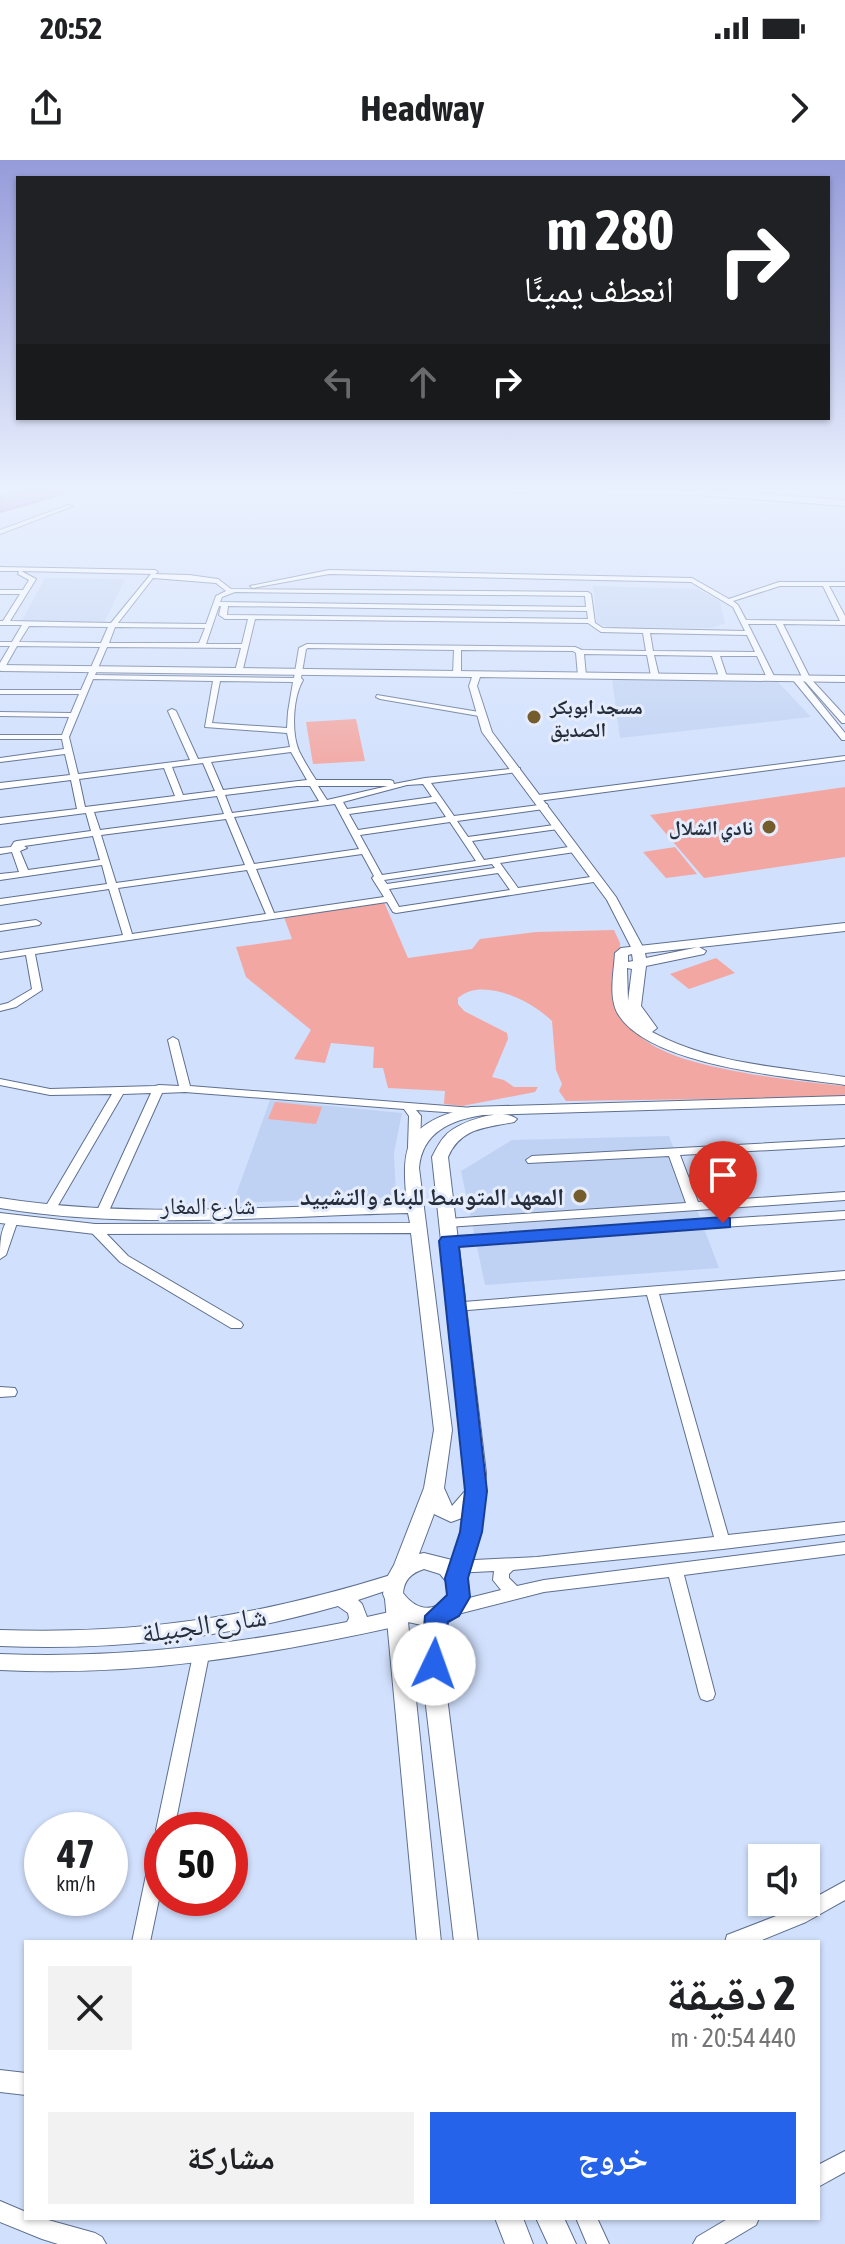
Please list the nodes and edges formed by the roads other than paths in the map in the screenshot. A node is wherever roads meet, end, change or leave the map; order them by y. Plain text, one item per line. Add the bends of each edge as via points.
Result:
1 (27, 588) edge
2 (141, 588) edge
3 (229, 588) edge
4 (241, 588) edge
5 (410, 588) edge
6 (708, 588) edge
7 (766, 588) edge
8 (827, 588) edge
9 (232, 590) junction
10 (0, 592) edge
11 (25, 592) junction
12 (409, 593) junction
13 (731, 600) junction
14 (834, 603) junction
15 (845, 603) edge
16 (216, 604) junction
17 (225, 604) junction
18 (407, 607) junction
19 (590, 609) junction
20 (0, 610) edge
21 (13, 611) junction
22 (252, 617) junction
23 (406, 618) junction
24 (591, 621) junction
25 (744, 622) junction
26 (778, 622) junction
27 (3, 623) edge
28 (845, 623) edge
29 (26, 624) junction
30 (113, 624) junction
31 (207, 626) junction
32 (0, 631) edge
33 (21, 632) junction
34 (642, 632) junction
35 (749, 633) junction
36 (0, 644) edge
37 (14, 644) junction
38 (202, 644) junction
39 (245, 644) junction
40 (104, 645) junction
41 (458, 647) junction
42 (580, 652) junction
43 (646, 653) junction
44 (715, 653) junction
45 (760, 654) junction
46 (3, 658) edge
47 (0, 668) edge
48 (239, 671) junction
49 (93, 673) junction
50 (451, 674) junction
51 (481, 674) junction
52 (502, 674) junction
53 (300, 676) junction
54 (582, 676) junction
55 (651, 676) junction
56 (723, 677) junction
57 (771, 678) junction
58 (796, 678) junction
59 (217, 679) junction
60 (807, 679) junction
61 (845, 679) edge
62 (478, 687) junction
63 (0, 692) edge
64 (84, 692) junction
65 (380, 697) dead end
66 (172, 711) dead end
67 (0, 714) edge
68 (479, 714) junction
69 (75, 715) junction
70 (845, 721) edge
71 (289, 731) junction
72 (0, 737) edge
73 (65, 737) junction
74 (845, 738) edge
75 (294, 749) junction
76 (69, 751) junction
77 (845, 758) edge
78 (0, 760) edge
79 (206, 760) junction
80 (195, 761) junction
81 (167, 765) junction
82 (517, 770) junction
83 (75, 776) junction
84 (425, 780) junction
85 (312, 782) junction
86 (407, 783) junction
87 (0, 786) edge
88 (223, 793) junction
89 (180, 798) junction
90 (436, 799) junction
91 (541, 802) junction
92 (324, 803) junction
93 (340, 807) junction
94 (86, 810) junction
95 (232, 817) junction
96 (452, 819) junction
97 (0, 821) edge
98 (558, 826) junction
99 (354, 833) junction
100 (98, 836) junction
101 (469, 839) junction
102 (15, 849) junction
103 (575, 849) junction
104 (0, 851) edge
105 (363, 851) junction
106 (494, 861) junction
107 (106, 862) junction
108 (482, 863) junction
109 (252, 866) junction
110 (501, 870) junction
111 (25, 874) junction
112 (0, 877) edge
113 (597, 879) junction
114 (380, 883) junction
115 (113, 885) junction
116 (516, 892) junction
117 (389, 899) junction
118 (0, 902) edge
119 (271, 916) junction
120 (36, 923) dead end
121 (845, 927) edge
122 (0, 928) edge
123 (128, 936) junction
124 (719, 943) junction
125 (633, 944) junction
126 (30, 951) junction
127 (682, 955) junction
128 (0, 956) edge
129 (622, 958) junction
130 (635, 986) junction
131 (0, 1008) edge
132 (173, 1040) dead end
133 (845, 1074) edge
134 (845, 1081) edge
135 (0, 1082) edge
136 (159, 1088) junction
137 (185, 1089) junction
138 (120, 1090) junction
139 (845, 1100) edge
140 (409, 1108) junction
141 (473, 1111) junction
142 (845, 1111) edge
143 (843, 1142) dead end
144 (414, 1147) junction
145 (673, 1152) junction
146 (532, 1160) dead end
147 (845, 1196) edge
148 (0, 1203) edge
149 (693, 1206) junction
150 (414, 1208) junction
151 (49, 1211) junction
152 (845, 1215) edge
153 (6, 1219) edge
154 (98, 1221) junction
155 (151, 1222) junction
156 (447, 1223) junction
157 (417, 1228) junction
158 (449, 1241) junction
159 (0, 1255) edge
160 (845, 1275) edge
161 (652, 1291) junction
162 (456, 1306) junction
163 (236, 1325) dead end
164 (434, 1488) junction
165 (476, 1491) junction
166 (845, 1528) edge
167 (723, 1543) junction
168 (845, 1548) edge
169 (509, 1565) junction
170 (675, 1569) junction
171 (455, 1570) junction
172 (513, 1592) junction
173 (400, 1597) junction
174 (342, 1599) junction
175 (444, 1613) junction
176 (352, 1629) junction
177 (0, 1638) edge
178 (201, 1655) junction
179 (0, 1662) edge
180 (434, 1664) junction
181 (402, 1666) junction
182 (707, 1694) dead end
183 (169, 1812) edge
184 (845, 1890) edge
185 (146, 1916) edge
186 (141, 1940) edge
187 (429, 1940) edge
188 (466, 1940) edge
189 (739, 1940) edge
190 (0, 2081) edge
191 (24, 2084) edge
192 (845, 2161) edge
193 (820, 2176) edge
194 (0, 2211) edge
195 (510, 2220) edge
196 (551, 2220) edge
197 (587, 2220) edge
198 (746, 2220) edge
199 (41, 2236) edge
200 (95, 2244) edge
201 (519, 2244) edge
202 (562, 2244) edge
203 (598, 2244) edge
204 (704, 2244) edge

1 - 11 street
2 - 30 street
3 - 9 street
4 - 9 street
5 - 12 street
6 - 13 street
7 - 13 street
8 - 14 street
9 - 12 street
9 - 16 street via 219,596
10 - 11 street
11 - 21 street
12 - 19 street via 588,594
13 - 25 street
14 - 15 street
14 - 28 street
16 - 17 street
16 - 31 street
17 - 18 street
17 - 22 street via 223,616
18 - 19 street
18 - 23 street
19 - 24 street
20 - 21 street
21 - 27 street
22 - 23 street
22 - 39 street
23 - 24 street
24 - 34 street via 601,630
25 - 26 street
25 - 35 street
26 - 28 street
26 - 60 street
27 - 29 street
29 - 30 street
29 - 33 street
30 - 31 street
30 - 40 street
31 - 38 street
32 - 33 street
33 - 37 street
34 - 35 street
34 - 43 street
35 - 45 street
36 - 37 street
37 - 40 street
37 - 46 street
38 - 39 street
38 - 40 street
39 - 48 street
40 - 49 street
41 - 42 street
41 - 50 street
41 - 53 street via 307,646
42 - 43 street
42 - 54 street
43 - 44 street
43 - 55 street
44 - 45 street
44 - 56 street
45 - 57 street
46 - 47 street
47 - 49 street
48 - 49 street
48 - 53 street
49 - 59 street
49 - 64 street
50 - 51 street
50 - 53 street
50 - 62 street
51 - 52 street
51 - 62 street
52 - 54 street
52 - 62 street
53 - 59 street
53 - 71 street
54 - 55 street
55 - 56 street
56 - 57 street
57 - 58 street
58 - 60 street
58 - 74 street
59 - 71 street via 208,725
60 - 61 street
60 - 70 street
62 - 68 street
63 - 64 street
64 - 69 street
65 - 68 street
66 - 80 street
67 - 69 street
68 - 82 street
69 - 73 street
71 - 75 street
72 - 73 street
73 - 76 street
75 - 79 street
75 - 85 street
76 - 78 street
76 - 83 street
77 - 91 street
79 - 80 street
79 - 88 street
80 - 81 street
81 - 83 street
81 - 89 street
82 - 84 street
82 - 91 street
83 - 87 street
83 - 94 street
84 - 86 street
84 - 90 street
85 - 86 street
85 - 88 street
85 - 92 street
86 - 93 street
88 - 89 street
88 - 95 street
89 - 94 street
90 - 93 street
90 - 96 street
91 - 96 street
91 - 98 street
92 - 93 street
92 - 95 street
93 - 95 street
93 - 99 street
94 - 97 street
94 - 100 street
95 - 100 street
95 - 109 street
96 - 99 street
96 - 101 street
98 - 101 street
98 - 103 street
99 - 105 street
100 - 102 street via 23,843
100 - 107 street
101 - 108 street
102 - 104 street
102 - 111 street
103 - 106 street
103 - 113 street
105 - 109 street
105 - 114 street
106 - 108 street
106 - 110 street
107 - 111 street
107 - 115 street
108 - 114 street
109 - 115 street
109 - 119 street
110 - 114 street
110 - 116 street
111 - 112 street
113 - 116 street
113 - 125 street
114 - 117 street
115 - 118 street
115 - 123 street
116 - 117 street via 396,910
117 - 119 street
119 - 123 street
120 - 122 street
121 - 124 main road
123 - 126 street
124 - 125 main road
124 - 127 main road
125 - 127 main road
125 - 129 main road
125 - 129 street
125 - 130 main road
126 - 128 street
126 - 131 street via 37,990
127 - 130 main road
129 - 134 main road via 624,1013 655,1041 694,1055
130 - 133 main road via 634,1006 640,1018 676,1042
132 - 137 street
135 - 138 street via 50,1092
136 - 137 street
136 - 138 street
136 - 154 street
137 - 140 street
138 - 151 street
139 - 141 main road
140 - 141 street
140 - 144 street via 415,1116
141 - 144 main road via 436,1124
142 - 156 main road via 482,1122 453,1136 441,1151
143 - 145 street
144 - 150 main road
145 - 146 street
145 - 149 street
147 - 149 street
148 - 151 main road, شارع المغار
149 - 156 street
150 - 155 main road, شارع المغار
150 - 157 main road
151 - 154 main road, شارع المغار
152 - 158 street
153 - 154 main road, شارع المغار
153 - 159 street
154 - 155 main road, شارع المغار
154 - 163 street via 124,1259
155 - 157 main road, شارع المغار
156 - 158 main road
157 - 164 main road via 442,1412
158 - 162 main road
160 - 161 street
161 - 162 street
161 - 167 street
162 - 165 main road
164 - 165 main road via 442,1510 451,1514 462,1510
164 - 173 main road
165 - 171 main road via 471,1532
166 - 167 street
167 - 169 street
168 - 170 street
169 - 171 street
169 - 172 street via 501,1580
170 - 172 street
170 - 182 street
171 - 173 main road via 424,1561
171 - 175 main road via 460,1591
172 - 175 street
173 - 174 street
173 - 175 main road
173 - 176 street, شارع الجبيلة
173 - 181 main road
174 - 176 street via 356,1609
174 - 177 street via 179,1634
175 - 180 main road
176 - 178 street, شارع الجبيلة
178 - 179 street, شارع الجبيلة via 90,1665
178 - 183 street
180 - 181 main road via 420,1653 409,1655
180 - 188 main road
181 - 187 main road
184 - 189 street via 800,1916
185 - 186 street
190 - 191 street
192 - 193 street
194 - 199 street
195 - 201 main road
196 - 202 main road
197 - 203 street
198 - 204 street
199 - 200 street

